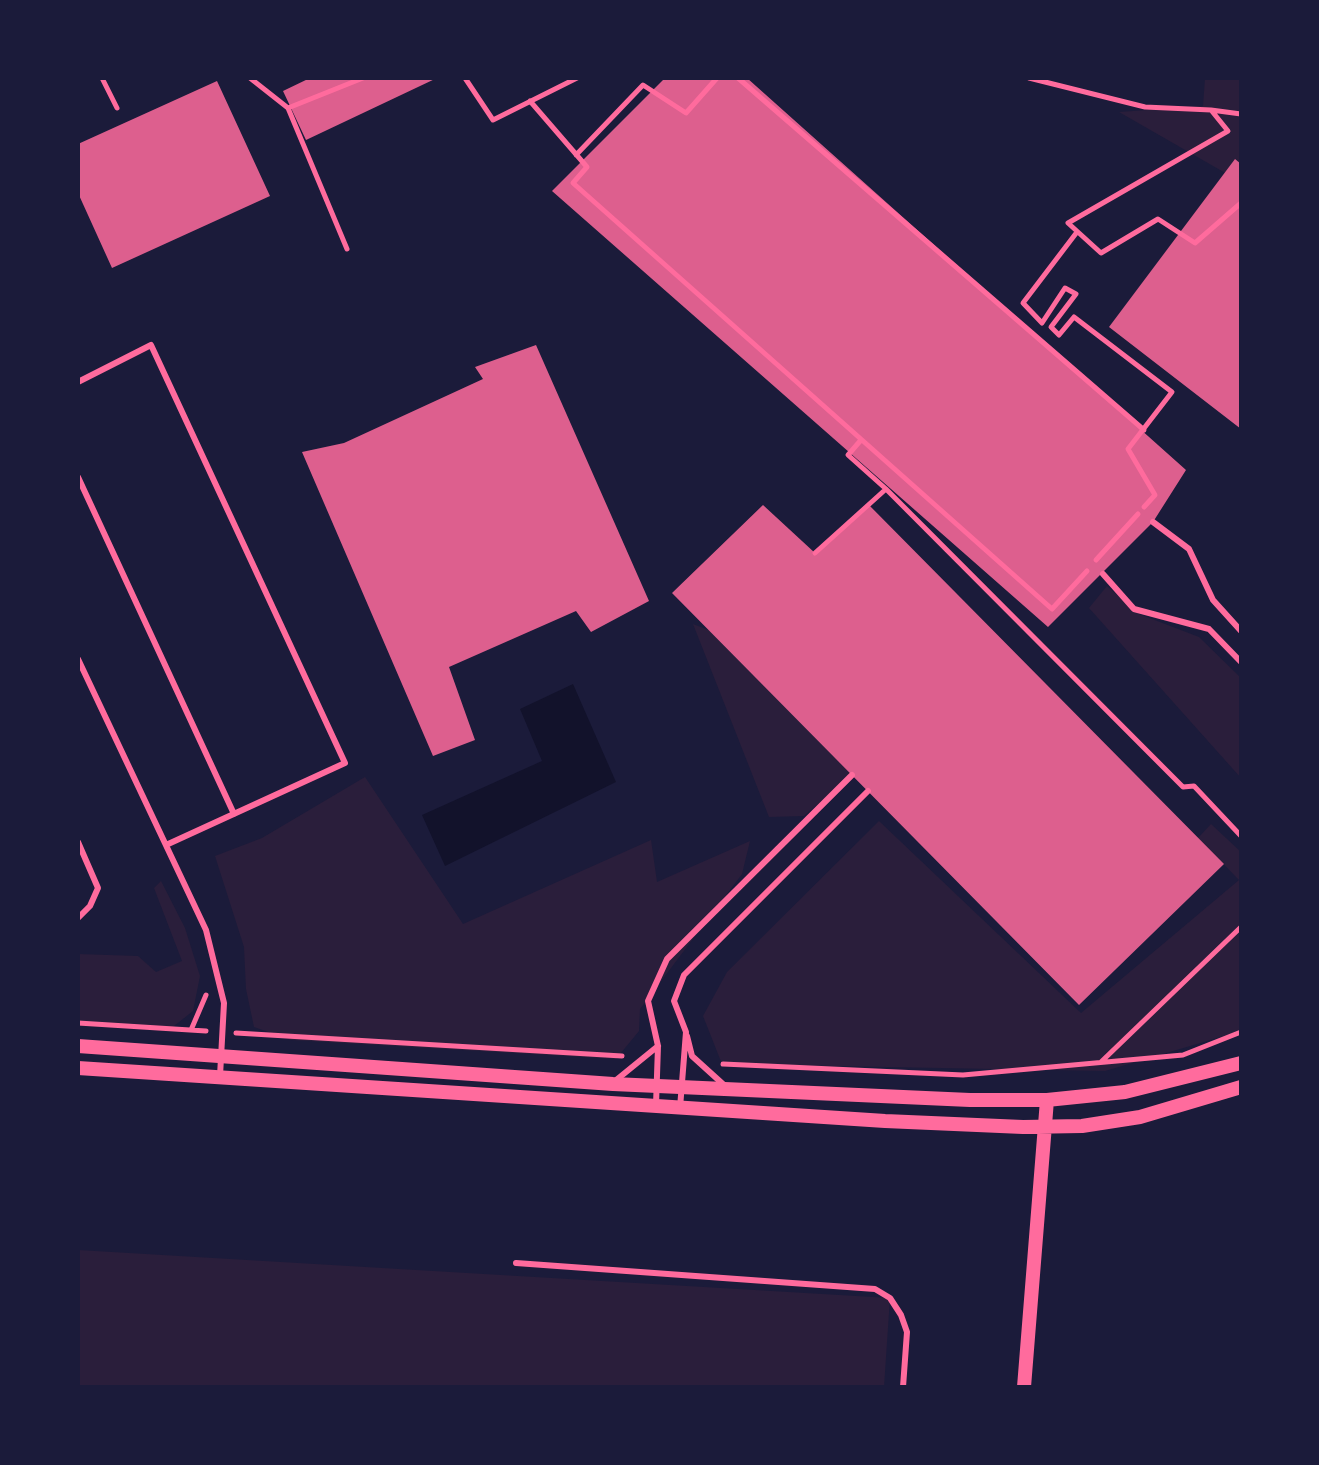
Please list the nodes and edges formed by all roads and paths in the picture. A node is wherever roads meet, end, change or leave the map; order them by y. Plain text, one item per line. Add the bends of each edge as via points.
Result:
1 (102, 78) edge
2 (250, 78) edge
3 (363, 78) edge
4 (465, 78) edge
5 (577, 78) edge
6 (717, 78) edge
7 (738, 78) edge
8 (1029, 78) edge
9 (530, 101) junction
10 (117, 108) dead end
11 (288, 108) junction
12 (1211, 110) junction
13 (1241, 114) edge
14 (576, 155) junction
15 (1241, 203) edge
16 (1077, 232) junction
17 (347, 249) dead end
18 (78, 382) edge
19 (1144, 430) junction
20 (861, 440) junction
21 (78, 477) edge
22 (886, 489) junction
23 (1153, 522) dead end
24 (815, 553) dead end
25 (1103, 574) dead end
26 (1241, 631) edge
27 (78, 659) edge
28 (1241, 662) edge
29 (852, 775) dead end
30 (868, 791) dead end
31 (234, 814) junction
32 (1241, 836) edge
33 (78, 842) edge
34 (166, 845) junction
35 (78, 918) edge
36 (1241, 927) edge
37 (686, 1032) junction
38 (78, 1046) edge
39 (658, 1046) junction
40 (221, 1055) junction
41 (1101, 1062) dead end
42 (1241, 1063) edge
43 (78, 1068) edge
44 (219, 1077) junction
45 (613, 1084) junction
46 (658, 1085) junction
47 (680, 1087) junction
48 (1241, 1087) edge
49 (747, 1091) junction
50 (1047, 1100) junction
51 (656, 1105) junction
52 (680, 1108) junction
53 (1046, 1126) junction
54 (516, 1263) dead end
55 (903, 1387) edge
56 (1024, 1387) edge

1 - 10 path
2 - 11 path
3 - 11 path
4 - 9 path via 493,120
5 - 9 path
6 - 14 path via 686,113 643,85
7 - 19 path
8 - 12 path via 1145,107
9 - 14 path
11 - 17 path
12 - 13 path
12 - 16 path via 1228,131 1068,223
14 - 20 path via 587,167 573,183
15 - 16 path via 1195,243 1158,219 1101,253
16 - 19 path via 1023,303 1042,323 1065,288 1076,294 1051,327 1059,335 1074,317 1172,392
18 - 31 lane via 151,345 345,763
19 - 20 path via 1128,449 1155,495 1052,609
20 - 22 path via 848,455
21 - 31 lane
22 - 24 path
22 - 32 path via 1183,787 1194,786
23 - 26 lane via 1189,549 1213,600
25 - 28 lane via 1134,609 1209,629
27 - 34 lane
29 - 39 lane via 667,959 648,1001
30 - 37 lane via 684,975 674,1001
31 - 34 lane
33 - 35 lane via 98,888
34 - 40 lane via 216,961 224,1003
36 - 41 path
37 - 47 lane
37 - 49 lane via 692,1056 702,1068 719,1084
38 - 40 street
39 - 45 lane
39 - 46 lane
40 - 44 lane
40 - 45 street
42 - 50 street via 1125,1092
43 - 44 street
44 - 51 street
45 - 46 street
46 - 47 street
46 - 51 lane
47 - 49 street
47 - 52 lane
48 - 53 street via 1140,1117
49 - 50 street
50 - 53 street
51 - 52 street
52 - 53 street
53 - 56 street
54 - 55 lane via 875,1289 890,1298 907,1332

